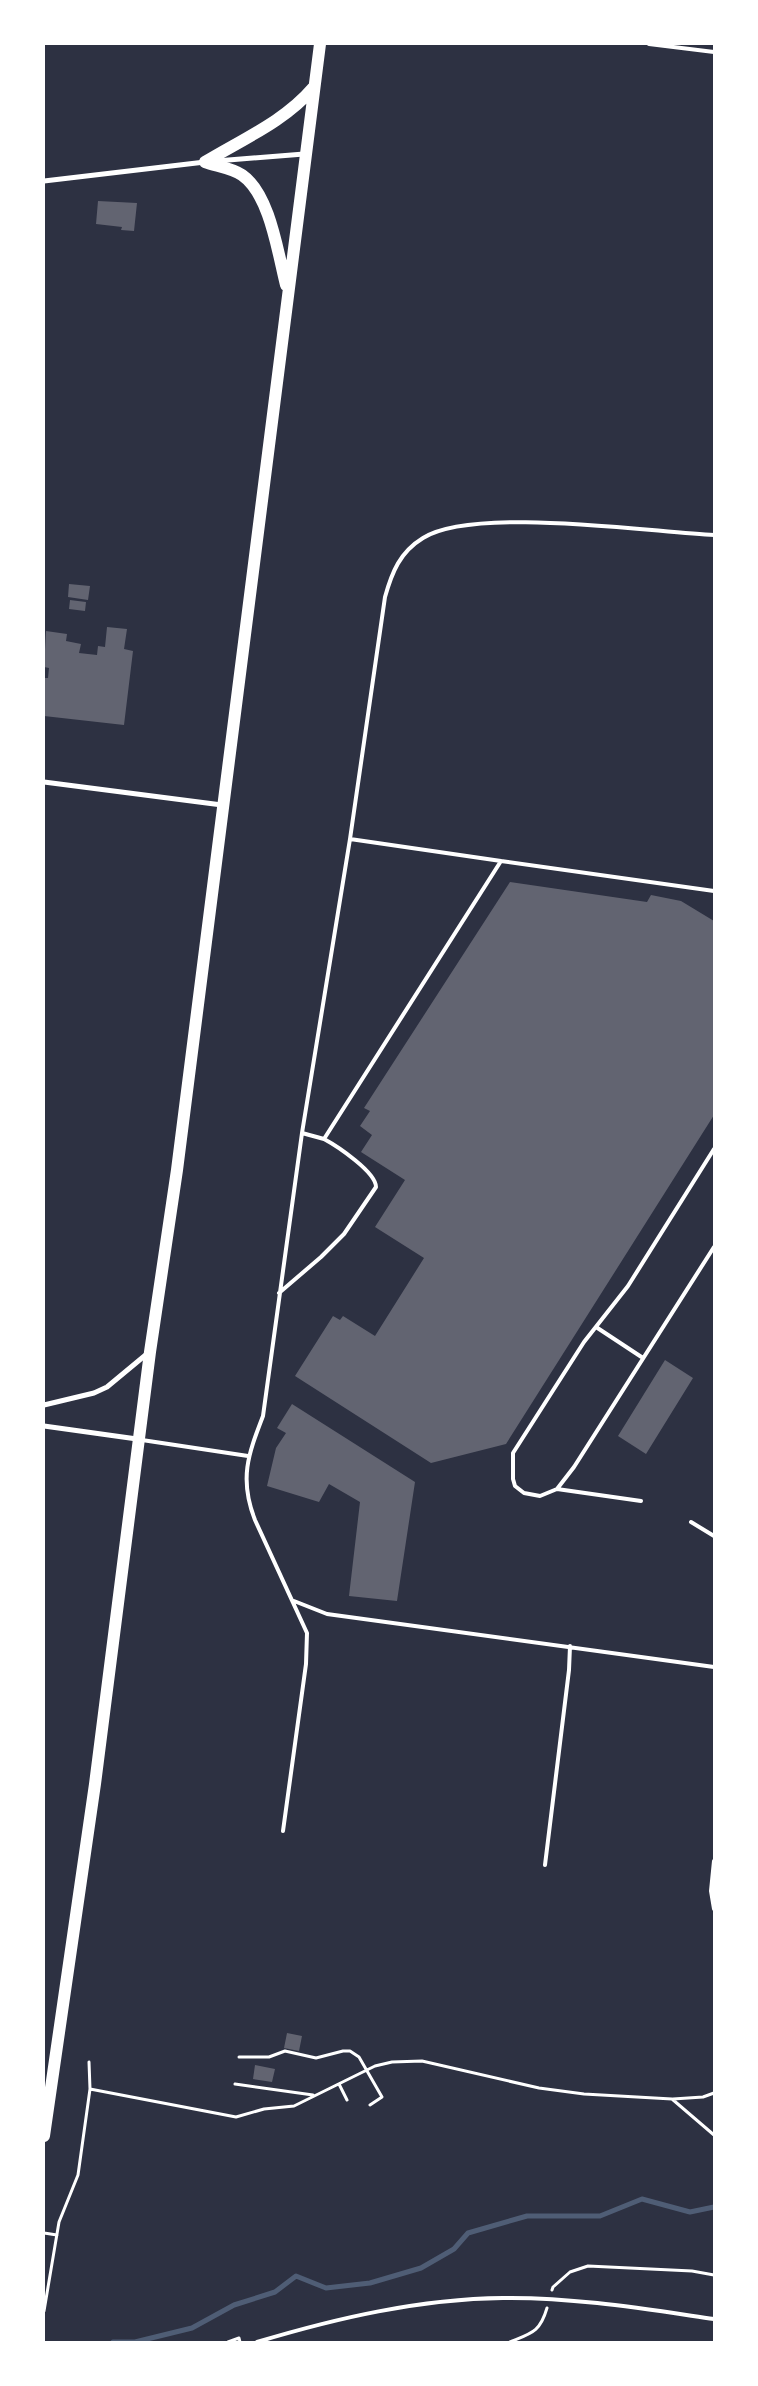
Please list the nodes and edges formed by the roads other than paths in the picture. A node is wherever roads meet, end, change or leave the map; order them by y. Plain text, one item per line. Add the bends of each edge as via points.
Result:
1 (320, 44) edge
2 (648, 44) edge
3 (714, 52) edge
4 (314, 87) junction
5 (304, 154) junction
6 (205, 162) junction
7 (44, 181) edge
8 (288, 292) junction
9 (714, 535) edge
10 (44, 782) edge
11 (224, 806) junction
12 (350, 839) junction
13 (501, 861) junction
14 (714, 891) edge
15 (302, 1133) junction
16 (324, 1139) junction
17 (714, 1149) edge
18 (714, 1248) edge
19 (278, 1293) junction
20 (596, 1328) junction
21 (150, 1352) junction
22 (644, 1358) junction
23 (44, 1406) edge
24 (44, 1426) edge
25 (140, 1440) junction
26 (248, 1456) junction
27 (557, 1489) junction
28 (641, 1501) dead end
29 (691, 1522) dead end
30 (714, 1536) edge
31 (294, 1601) junction
32 (570, 1646) junction
33 (714, 1667) edge
34 (283, 1831) dead end
35 (714, 1861) edge
36 (545, 1865) dead end
37 (714, 1909) edge
38 (44, 2136) edge
39 (714, 2319) edge
40 (257, 2342) edge

1 - 4 main road
2 - 3 lane
4 - 5 main road
4 - 6 main road via 299,105 279,120
5 - 6 street
5 - 8 main road
6 - 7 street
6 - 8 main road via 241,174 252,183 272,230
8 - 11 main road
9 - 12 lane via 517,522 442,529 406,550 393,568 385,597
10 - 11 street
11 - 21 main road
12 - 13 lane
12 - 15 lane
13 - 14 lane
13 - 16 lane
15 - 16 lane
15 - 19 lane
16 - 19 lane via 374,1178 376,1187 344,1234
17 - 20 lane via 628,1286
18 - 22 lane
19 - 26 lane via 263,1416
20 - 22 lane
20 - 27 lane via 514,1453 512,1477 520,1490 540,1496
21 - 23 street via 107,1387
21 - 25 main road
22 - 27 lane
24 - 25 street
25 - 26 lane
25 - 38 main road
26 - 31 lane via 248,1503
27 - 28 lane
29 - 30 lane
31 - 32 lane via 327,1614
31 - 34 lane via 307,1633 306,1664
32 - 33 lane
32 - 36 lane
35 - 37 lane via 711,1891
39 - 40 lane via 550,2300 502,2298 440,2302 365,2313

